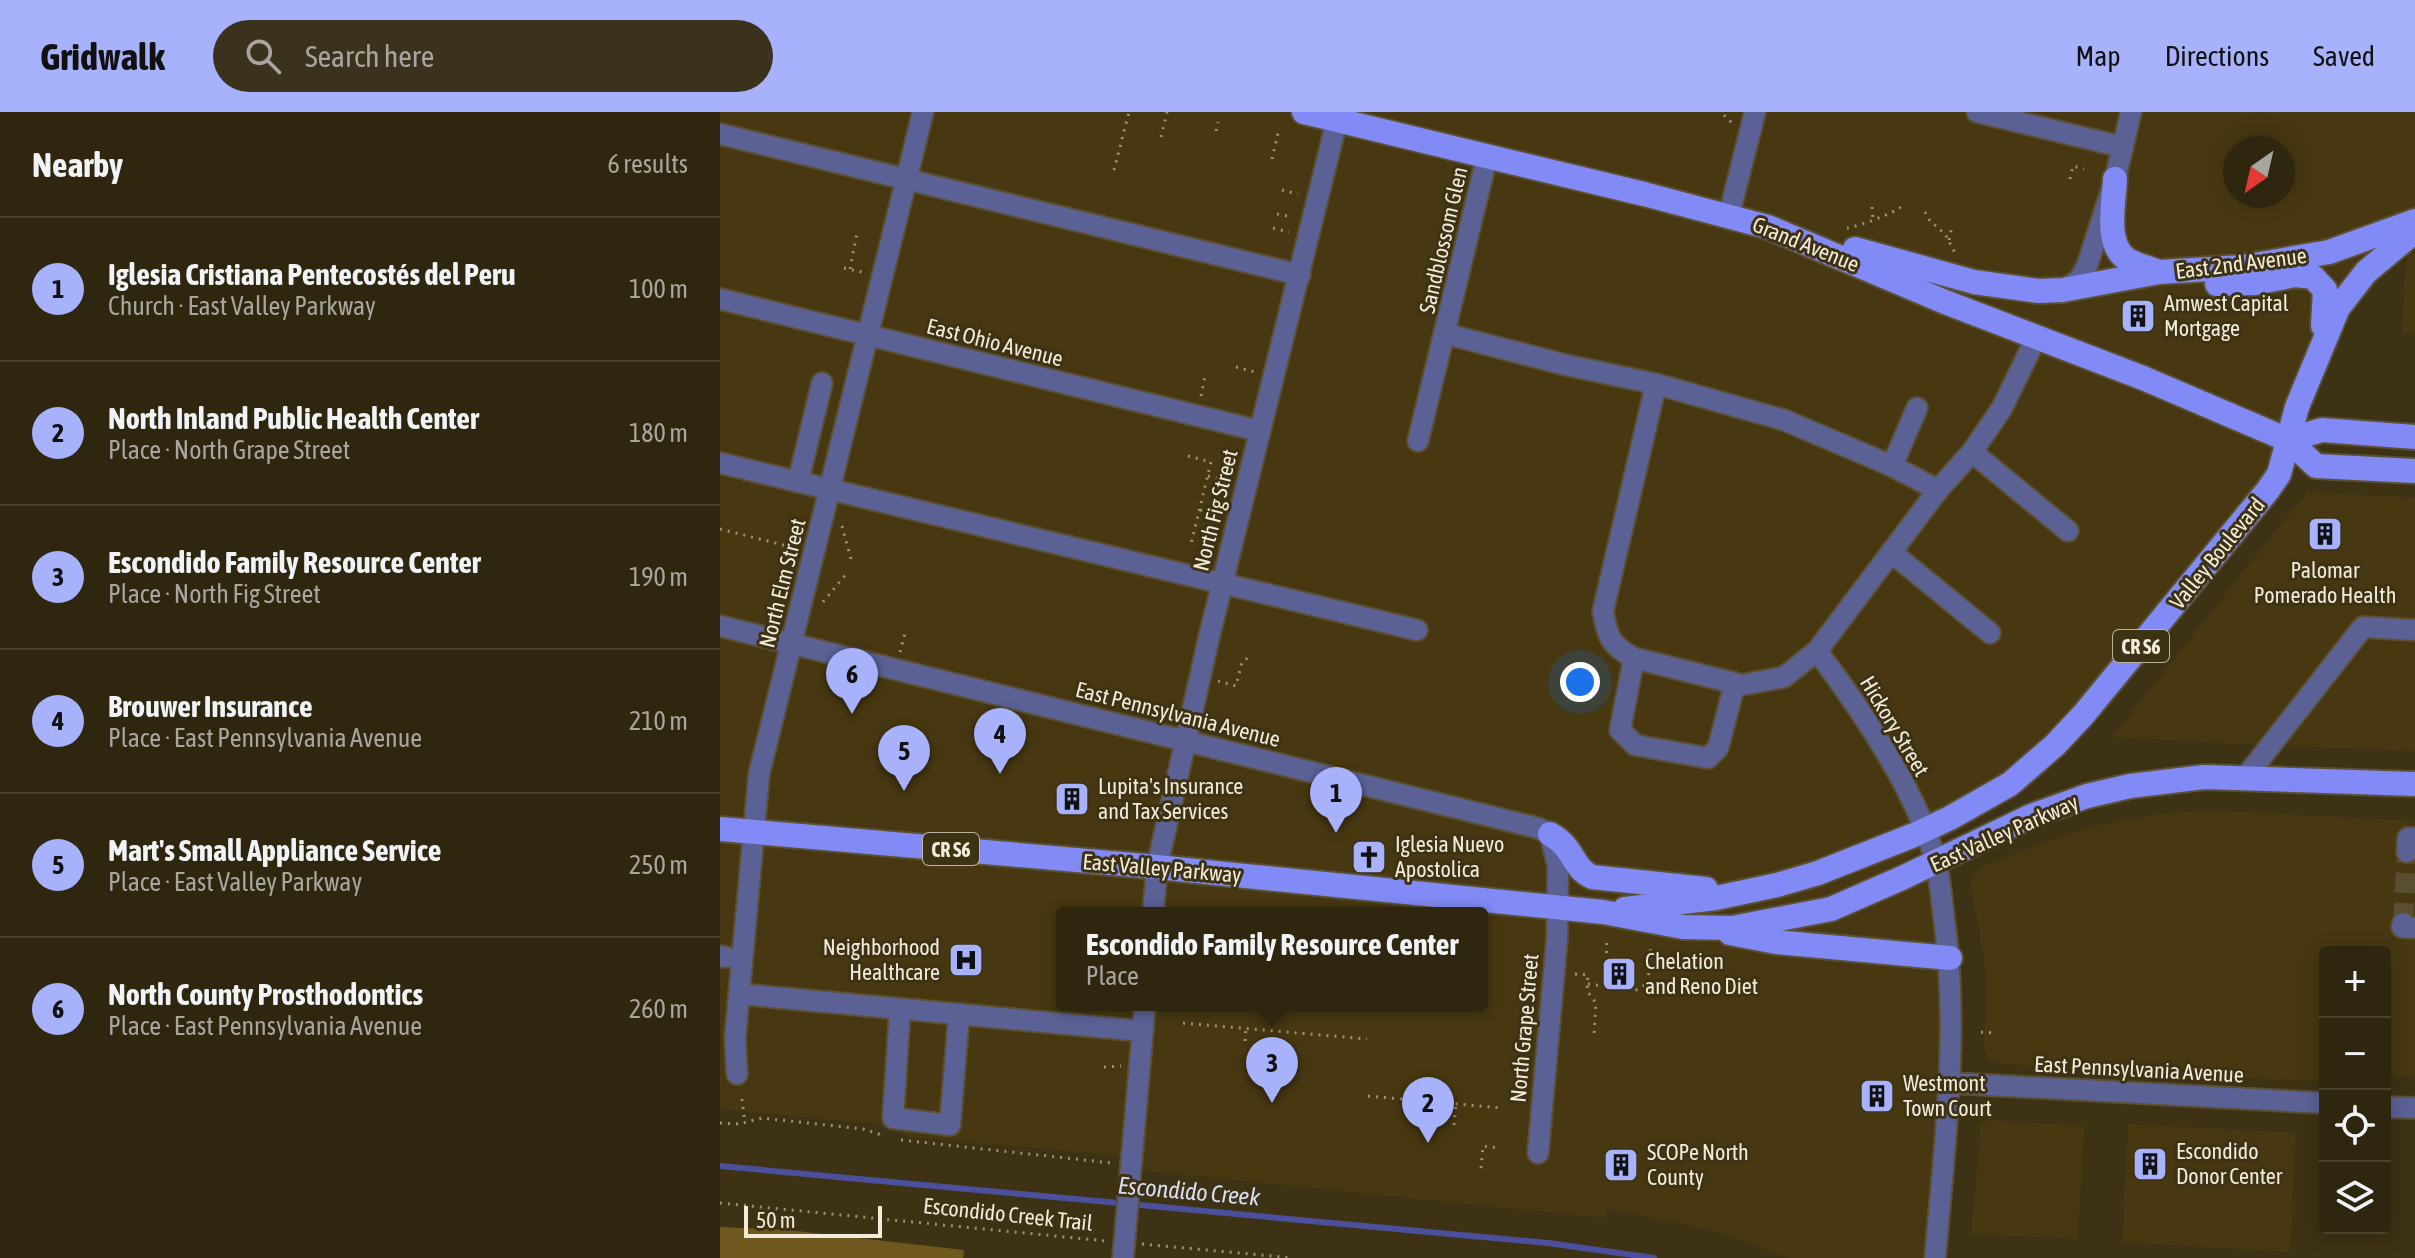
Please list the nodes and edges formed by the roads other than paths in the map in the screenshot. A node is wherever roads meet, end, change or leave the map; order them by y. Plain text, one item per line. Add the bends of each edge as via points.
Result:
1 (923, 112) edge
2 (1304, 112) edge
3 (1755, 112) edge
4 (1977, 112) edge
5 (2131, 112) edge
6 (1338, 116) edge
7 (720, 134) edge
8 (2123, 147) junction
9 (1487, 157) junction
10 (2115, 179) junction
11 (907, 180) junction
12 (1729, 215) junction
13 (2415, 221) edge
14 (2415, 231) edge
15 (1792, 236) junction
16 (2159, 272) junction
17 (1300, 275) junction
18 (2187, 285) dead end
19 (2063, 290) junction
20 (720, 299) edge
21 (1446, 334) junction
22 (869, 335) junction
23 (2036, 338) junction
24 (2319, 352) junction
25 (822, 383) dead end
26 (1656, 384) junction
27 (1917, 408) dead end
28 (1260, 431) junction
29 (2415, 437) edge
30 (2288, 440) junction
31 (1418, 441) dead end
32 (1972, 452) junction
33 (720, 463) edge
34 (1892, 466) junction
35 (2415, 471) edge
36 (798, 482) junction
37 (1938, 490) junction
38 (830, 491) junction
39 (2068, 531) dead end
40 (1891, 552) junction
41 (1222, 582) junction
42 (720, 626) edge
43 (1417, 630) dead end
44 (2415, 630) edge
45 (1990, 633) dead end
46 (792, 644) junction
47 (1817, 651) junction
48 (1634, 658) junction
49 (1735, 683) junction
50 (1185, 741) junction
51 (2245, 778) junction
52 (2415, 784) edge
53 (1954, 816) joint
54 (720, 829) edge
55 (1924, 830) junction
56 (753, 832) junction
57 (1550, 834) junction
58 (1936, 862) junction
59 (1157, 867) junction
60 (1744, 892) junction
61 (1154, 907) edge
62 (1557, 908) junction
63 (1603, 912) junction
64 (1700, 928) junction
65 (1950, 958) junction
66 (739, 994) junction
67 (900, 1009) junction
68 (1144, 1011) edge
69 (959, 1014) junction
70 (1142, 1031) junction
71 (737, 1074) dead end
72 (1951, 1083) junction
73 (2319, 1103) edge
74 (2391, 1107) edge
75 (2415, 1108) edge
76 (1538, 1153) dead end
77 (1124, 1245) edge
78 (1935, 1258) edge

1 - 11 street, North Elm Street
2 - 6 main road, Grand Avenue
3 - 12 street
4 - 8 street
5 - 8 street
6 - 9 main road, Grand Avenue
6 - 17 street, North Fig Street
7 - 11 street
8 - 10 street
9 - 12 main road, Grand Avenue
9 - 21 street, Sandblossom Glen
10 - 16 main road via 2116,247 2126,259
10 - 19 street via 2087,266 2079,280
11 - 17 street
11 - 22 street, North Elm Street
12 - 15 main road, Grand Avenue
13 - 16 main road, East 2nd Avenue via 2329,252 2243,267
14 - 24 main road, CR S6 via 2350,290
15 - 19 main road, East 2nd Avenue via 1987,284
15 - 23 main road, Grand Avenue
16 - 19 main road, East 2nd Avenue
17 - 28 street, North Fig Street
18 - 24 main road, East 2nd Avenue via 2313,277 2327,298
20 - 22 street, East Ohio Avenue
21 - 26 street
21 - 31 street, Sandblossom Glen
22 - 28 street, East Ohio Avenue
22 - 38 street, North Elm Street
23 - 30 main road, Grand Avenue
23 - 32 street via 2002,408
24 - 30 main road, CR S6
25 - 36 street
26 - 34 street via 1784,420
26 - 48 street via 1603,611 1607,636
27 - 34 street
28 - 41 street, North Fig Street
29 - 30 main road via 2322,430
30 - 35 main road, Grand Avenue via 2316,466
30 - 53 main road, Valley Boulevard / CR S6 via 2279,474 2268,490 2084,714 2010,784
32 - 37 street
32 - 39 street
33 - 36 street
34 - 37 street
36 - 38 street
37 - 40 street
38 - 41 street
38 - 46 street, North Elm Street
40 - 45 street
40 - 47 street
41 - 43 street
41 - 50 street, North Fig Street
42 - 46 street, East Pennsylvania Avenue
44 - 51 street via 2363,627
46 - 50 street, East Pennsylvania Avenue
46 - 56 street, North Elm Street via 759,774
47 - 49 street via 1784,677
47 - 55 street, Hickory Street via 1855,702
48 - 49 street
48 - 49 street via 1620,730 1635,745 1708,758 1718,748
50 - 57 street, East Pennsylvania Avenue
50 - 59 street, North Fig Street
51 - 52 main road, East Valley Parkway / CR S6
51 - 58 main road, East Valley Parkway / CR S6 via 2204,777 2087,796 2031,816
53 - 55 main road, East Valley Parkway / CR S6
54 - 56 main road, East Valley Parkway / CR S6
55 - 58 street, Hickory Street
55 - 60 main road, East Valley Parkway / CR S6 via 1818,873
56 - 59 main road, East Valley Parkway / CR S6
56 - 66 street, North Elm Street
57 - 60 main road via 1562,840 1581,871 1592,877
57 - 62 street via 1558,866
58 - 64 main road, East Valley Parkway / CR S6 via 1831,909 1732,928
58 - 65 street, Hickory Street
59 - 61 street, North Fig Street
59 - 62 main road, East Valley Parkway / CR S6
60 - 63 main road, East Valley Parkway / CR S6
62 - 63 main road, East Valley Parkway / CR S6
62 - 76 street, North Grape Street
63 - 64 main road, East Valley Parkway / CR S6
64 - 65 main road via 1776,942
65 - 72 street, Hickory Street
66 - 67 street
66 - 71 street, North Elm Street
67 - 69 street
67 - 69 street via 893,1118 950,1125
68 - 70 street
69 - 70 street
70 - 77 street
72 - 73 street, East Pennsylvania Avenue
72 - 78 street, Hickory Street
74 - 75 street

